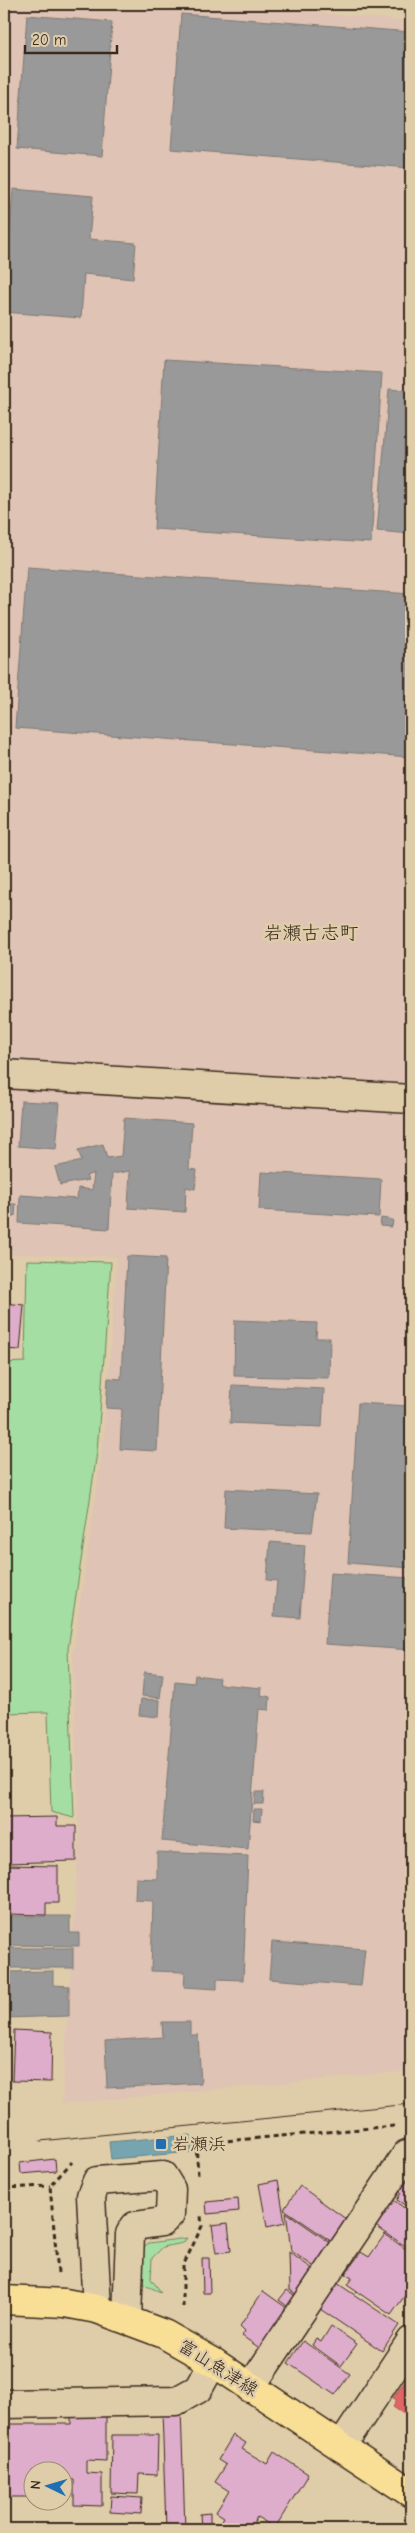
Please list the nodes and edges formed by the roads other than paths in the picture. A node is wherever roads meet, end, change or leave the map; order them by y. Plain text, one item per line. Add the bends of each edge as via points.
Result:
1 (4, 1074) edge
2 (411, 1099) edge
3 (407, 2154) dead end
4 (4, 2300) edge
5 (97, 2310) junction
6 (127, 2319) junction
7 (411, 2341) edge
8 (213, 2362) junction
9 (250, 2388) junction
10 (4, 2404) edge
11 (340, 2447) junction
12 (411, 2493) edge

1 - 2 street
3 - 9 street
4 - 5 main road, 富山魚津線 via 65,2303
5 - 6 main road, 富山魚津線
5 - 6 street via 93,2188 98,2181 163,2176 171,2189 170,2214 162,2222 136,2226 130,2234
6 - 8 main road, 富山魚津線 via 164,2334
7 - 11 street
8 - 9 main road, 富山魚津線
8 - 10 street via 198,2389 176,2401
9 - 11 main road, 富山魚津線
11 - 12 main road, 富山魚津線

